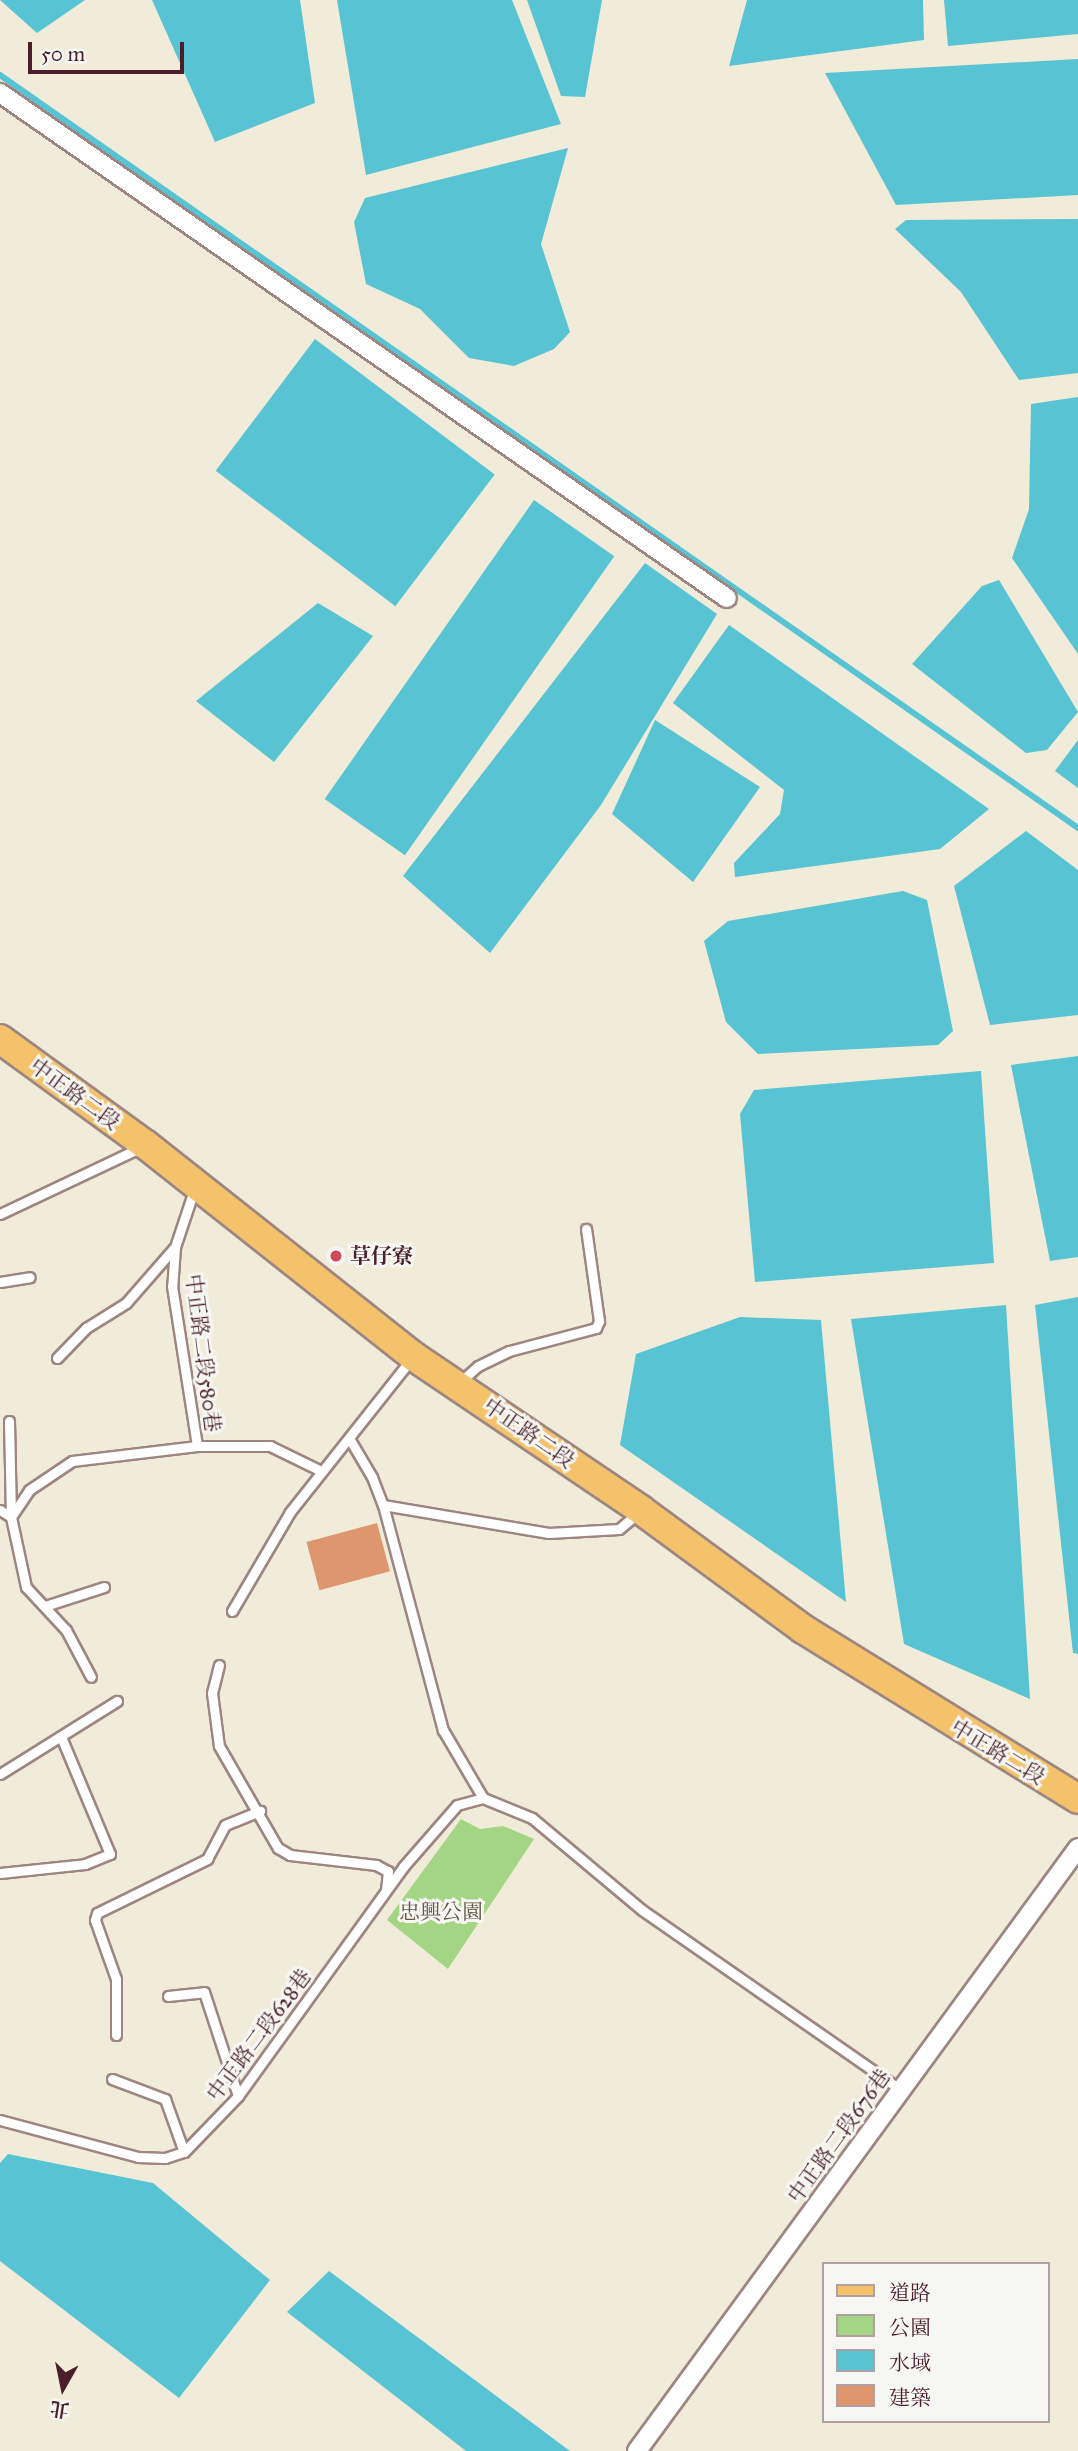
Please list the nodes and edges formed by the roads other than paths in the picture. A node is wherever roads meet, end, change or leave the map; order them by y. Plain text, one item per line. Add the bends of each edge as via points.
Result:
1 (0, 93) edge
2 (727, 598) dead end
3 (0, 1039) edge
4 (146, 1145) junction
5 (196, 1183) junction
6 (0, 1213) edge
7 (586, 1229) dead end
8 (176, 1247) junction
9 (30, 1278) dead end
10 (0, 1282) edge
11 (413, 1356) junction
12 (57, 1358) dead end
13 (458, 1384) junction
14 (9, 1420) dead end
15 (349, 1438) junction
16 (197, 1446) junction
17 (321, 1471) junction
18 (383, 1505) junction
19 (0, 1510) edge
20 (641, 1510) junction
21 (11, 1517) junction
22 (104, 1587) dead end
23 (45, 1606) junction
24 (232, 1611) dead end
25 (219, 1665) dead end
26 (91, 1677) dead end
27 (117, 1700) dead end
28 (61, 1737) junction
29 (0, 1774) edge
30 (483, 1798) junction
31 (1078, 1799) edge
32 (260, 1811) junction
33 (1078, 1848) edge
34 (0, 1872) edge
35 (385, 1894) junction
36 (168, 1996) dead end
37 (116, 2035) dead end
38 (113, 2079) dead end
39 (901, 2090) junction
40 (238, 2096) junction
41 (0, 2120) edge
42 (184, 2152) junction
43 (637, 2451) edge

1 - 2 street
3 - 4 main road, 中正路二段
4 - 5 main road, 中正路二段
4 - 6 lane
5 - 8 lane, 中正路二段580巷
5 - 11 main road, 中正路二段
7 - 13 lane via 599,1321 596,1328 509,1350 478,1366
8 - 12 lane via 126,1303 86,1328
8 - 16 lane, 中正路二段580巷 via 172,1286
9 - 10 lane
11 - 13 main road, 中正路二段
11 - 15 lane
13 - 20 main road, 中正路二段
14 - 21 lane
15 - 17 lane
15 - 18 lane
16 - 17 lane, 中正路二段580巷 via 280,1448
16 - 21 lane, 中正路二段580巷 via 62,1464 29,1490
17 - 24 lane via 290,1512
18 - 20 lane via 549,1533 619,1529
18 - 30 lane via 443,1730
19 - 21 lane
20 - 31 main road, 中正路二段 via 803,1629
21 - 23 lane via 26,1587
22 - 23 lane
23 - 26 lane via 66,1630
25 - 32 lane via 212,1693 216,1737 222,1754
27 - 28 lane
28 - 29 lane
28 - 34 lane via 110,1854 85,1864
30 - 35 lane, 中正路二段628巷 via 457,1805
30 - 39 lane via 532,1818 642,1910
32 - 35 lane via 283,1853 376,1865 388,1871
32 - 37 lane via 225,1825 207,1859 97,1913 116,1979
33 - 39 street, 中正路二段676巷
35 - 40 lane, 中正路二段628巷
36 - 40 lane via 204,1992
38 - 42 lane via 165,2099
39 - 43 street, 中正路二段676巷
40 - 42 lane, 中正路二段628巷
41 - 42 lane via 138,2157 165,2158

